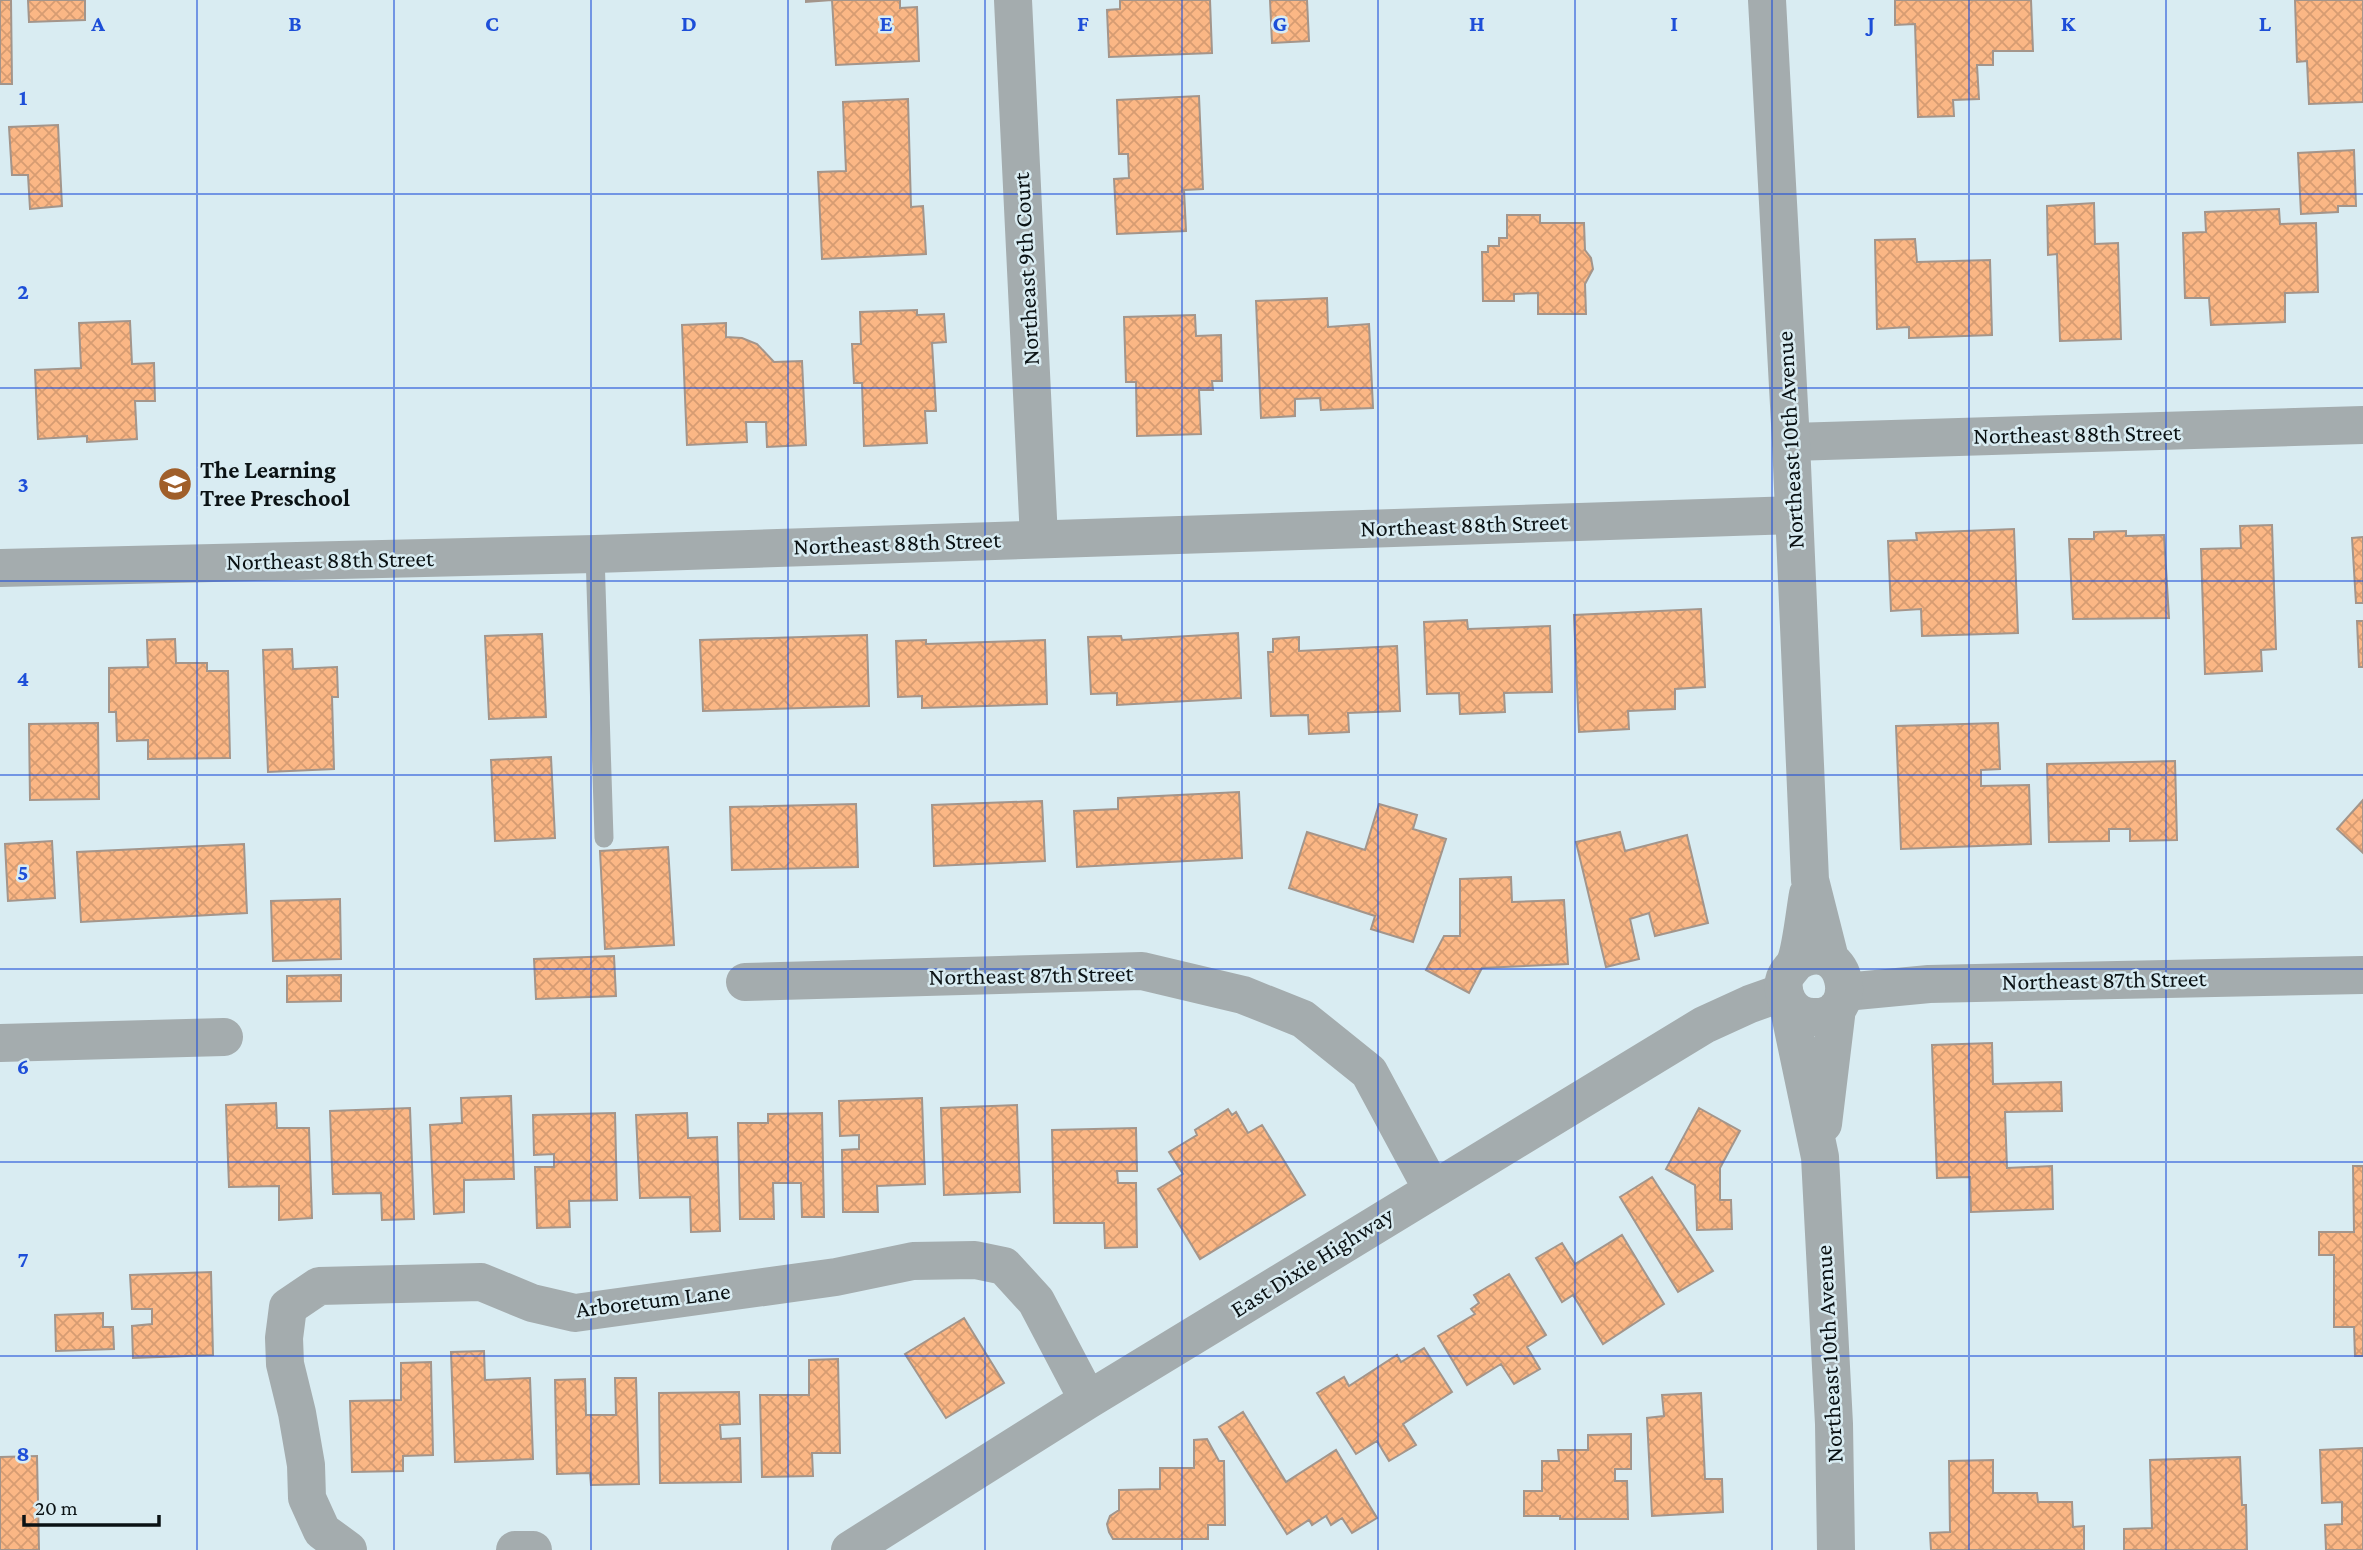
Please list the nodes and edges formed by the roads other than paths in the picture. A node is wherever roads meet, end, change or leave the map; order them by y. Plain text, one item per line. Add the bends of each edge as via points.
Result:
1 (1013, 0) edge
2 (1767, 0) edge
3 (2363, 425) edge
4 (1791, 442) junction
5 (1794, 515) junction
6 (1039, 539) junction
7 (595, 554) junction
8 (0, 568) edge
9 (604, 838) dead end
10 (2363, 975) edge
11 (745, 982) dead end
12 (1813, 986) junction
13 (224, 1037) dead end
14 (0, 1043) edge
15 (1819, 1157) junction
16 (1432, 1189) junction
17 (1088, 1400) junction
18 (348, 1550) edge
19 (515, 1550) edge
20 (533, 1550) edge
21 (850, 1550) edge
22 (1836, 1550) edge

1 - 6 street, Northeast 9th Court
2 - 4 street, Northeast 10th Avenue
3 - 4 street, Northeast 88th Street
4 - 5 street, Northeast 10th Avenue
5 - 6 street, Northeast 88th Street
5 - 12 street, Northeast 10th Avenue
6 - 7 street, Northeast 88th Street
7 - 8 street, Northeast 88th Street
7 - 9 lane
10 - 12 street, Northeast 87th Street
11 - 16 street, Northeast 87th Street via 1142,971 1243,995 1303,1019 1369,1072
12 - 15 street, Northeast 10th Avenue
12 - 15 street, Northeast 10th Avenue
12 - 16 street, East Dixie Highway via 1750,1004 1704,1025
13 - 14 street
15 - 22 street, Northeast 10th Avenue
16 - 17 street, East Dixie Highway
17 - 18 street, Arboretum Lane via 1036,1301 1004,1266 975,1261 914,1261 836,1277 575,1313 531,1303 481,1282 320,1286 288,1307 285,1364 302,1439 307,1498 322,1531
17 - 21 street, East Dixie Highway
19 - 20 street

